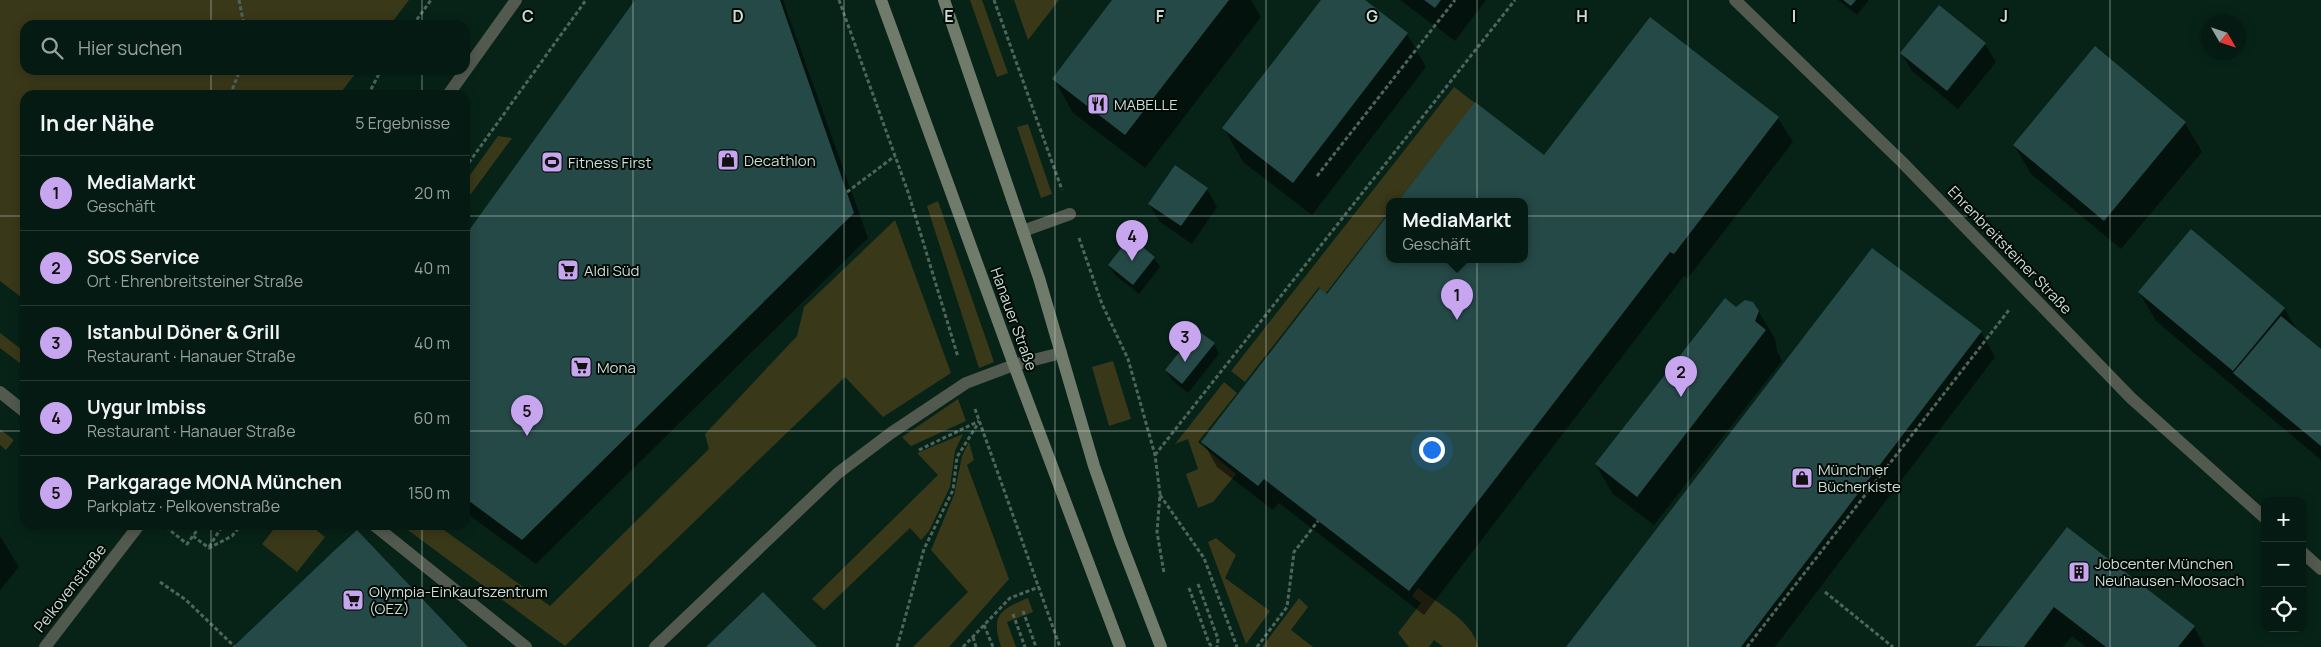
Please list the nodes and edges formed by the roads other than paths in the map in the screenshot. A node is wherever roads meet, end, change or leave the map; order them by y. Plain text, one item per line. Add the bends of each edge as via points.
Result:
1 (516, 0) edge
2 (881, 0) edge
3 (944, 0) edge
4 (1735, 0) edge
5 (470, 64) edge
6 (462, 75) edge
7 (452, 90) edge
8 (1070, 214) road end
9 (1023, 232) junction
10 (1061, 353) junction
11 (1014, 365) junction
12 (0, 392) edge
13 (20, 408) edge
14 (2261, 514) edge
15 (135, 530) edge
16 (380, 530) edge
17 (2306, 556) edge
18 (2321, 569) edge
19 (45, 647) edge
20 (526, 647) edge
21 (655, 647) edge
22 (1120, 647) edge
23 (1161, 647) edge

1 - 5 street
2 - 11 main road, Hanauer Straße
3 - 9 main road
4 - 14 street, Ehrenbreitsteiner Straße via 1902,162 2131,398
6 - 7 street
8 - 9 street
9 - 10 main road
10 - 11 street
10 - 23 main road via 1101,484
11 - 21 street via 966,383 838,473
11 - 22 main road, Hanauer Straße
12 - 13 street
15 - 19 street, Pelkovenstraße
16 - 20 street
17 - 18 street

